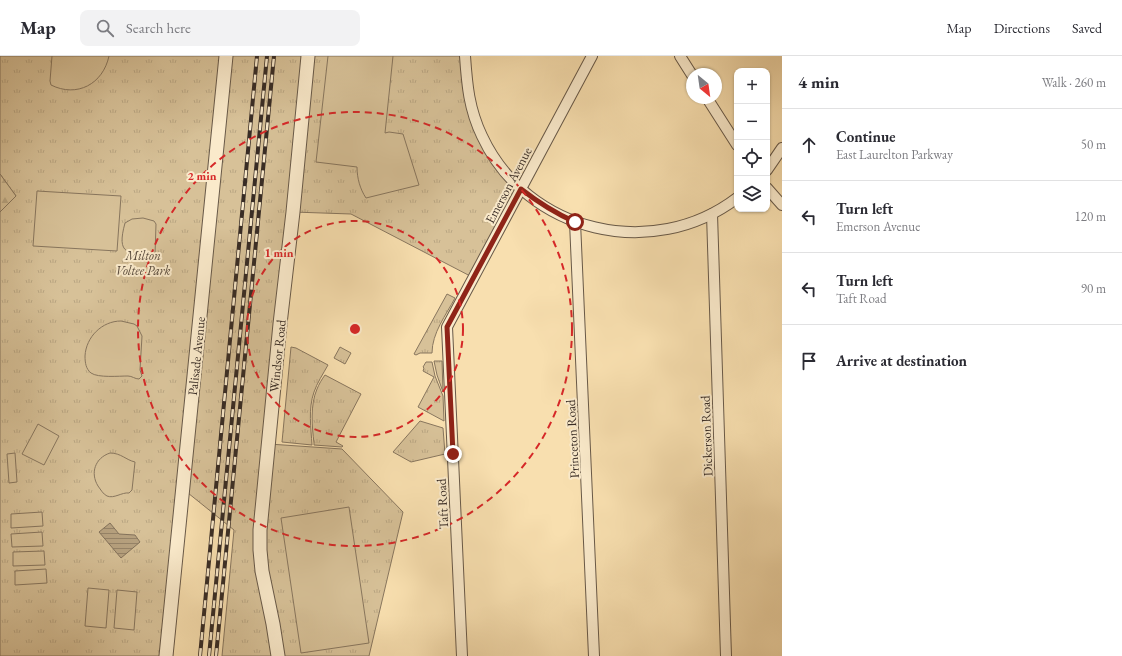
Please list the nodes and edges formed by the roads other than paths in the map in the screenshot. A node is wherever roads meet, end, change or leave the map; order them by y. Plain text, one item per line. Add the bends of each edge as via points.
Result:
1 (226, 56) edge
2 (308, 56) edge
3 (465, 56) edge
4 (592, 56) edge
5 (680, 56) edge
6 (688, 68) edge
7 (711, 104) edge
8 (734, 140) edge
9 (782, 148) edge
10 (770, 166) edge
11 (521, 189) junction
12 (770, 191) edge
13 (734, 200) edge
14 (782, 205) edge
15 (712, 214) junction
16 (575, 222) junction
17 (447, 327) joint
18 (166, 656) edge
19 (278, 656) edge
20 (462, 656) edge
21 (594, 656) edge
22 (726, 656) edge

1 - 18 street, Palisade Avenue
2 - 19 street, Windsor Road via 260,530 262,571
3 - 11 street via 470,103 482,137 492,155
4 - 11 street, Emerson Avenue
5 - 6 street
7 - 8 street
9 - 10 street
11 - 16 street via 557,214
11 - 17 street, Emerson Avenue
12 - 14 street
13 - 15 street
15 - 16 street via 671,229 651,232 611,231
15 - 22 street, Dickerson Road
16 - 21 street, Princeton Road
17 - 20 street, Taft Road

